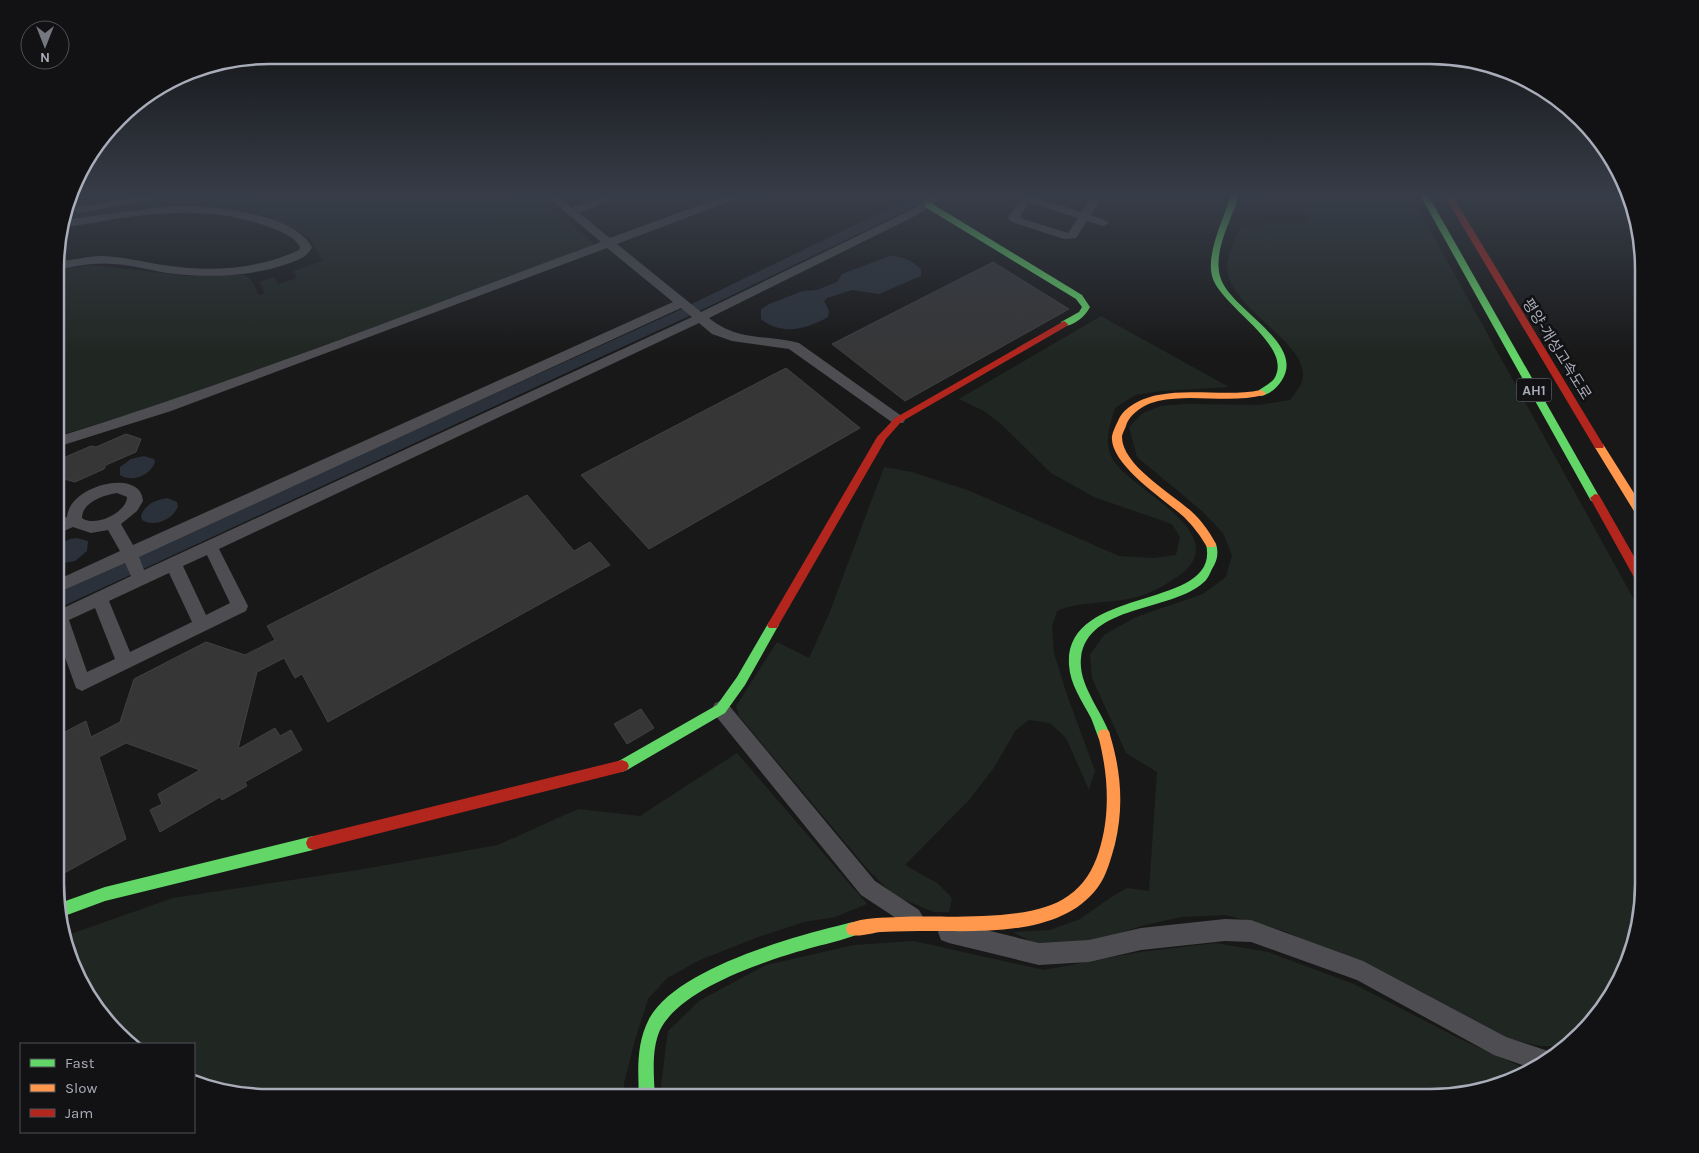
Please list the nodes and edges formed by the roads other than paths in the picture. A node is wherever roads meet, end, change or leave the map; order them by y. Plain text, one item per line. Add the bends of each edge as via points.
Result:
1 (305, 249) edge
2 (597, 249) edge
3 (616, 249) edge
4 (829, 249) edge
5 (1000, 249) edge
6 (1219, 249) edge
7 (1454, 249) edge
8 (1480, 249) edge
9 (64, 265) edge
10 (690, 310) junction
11 (898, 420) junction
12 (64, 440) edge
13 (1635, 503) edge
14 (74, 520) junction
15 (112, 523) junction
16 (64, 525) edge
17 (210, 546) junction
18 (173, 563) junction
19 (135, 566) junction
20 (1635, 569) edge
21 (64, 586) edge
22 (100, 598) junction
23 (64, 615) edge
24 (202, 625) junction
25 (64, 634) edge
26 (125, 662) junction
27 (721, 709) junction
28 (66, 908) edge
29 (923, 923) junction
30 (1538, 1059) edge
31 (647, 1089) edge

1 - 9 street via 282,262 242,270 207,272 106,260
2 - 12 street via 166,408
3 - 10 street
4 - 10 street
5 - 11 main road via 1079,297 1086,308 1082,314
6 - 29 main road via 1217,280 1221,289 1271,339 1280,352 1283,365 1279,381 1264,391 1249,396 1164,397 1146,401 1131,410 1119,426 1116,437 1119,452 1132,469 1185,509 1201,526 1210,542 1213,557 1207,573 1194,586 1131,606 1098,621 1076,646 1076,671 1103,730 1113,775 1111,836 1097,875 1083,894 1058,910 1033,919
7 - 20 main road, AH1
8 - 13 main road, 평양-개성고속도로 / AH1
10 - 11 street via 728,337 794,346
10 - 17 street
10 - 19 street
11 - 27 main road via 882,437 741,682
14 - 15 street via 93,528
14 - 15 street via 76,508 98,492 117,488 131,490 135,500 133,506
14 - 16 street
15 - 19 street
17 - 18 street
17 - 24 street via 240,606
18 - 19 street
18 - 24 street
19 - 21 street
19 - 22 street
22 - 23 street
22 - 26 street
24 - 26 street
25 - 26 street via 82,683
27 - 28 main road via 635,760 619,766 106,894
27 - 29 street via 868,888
29 - 30 street via 953,934 1039,954 1089,951 1141,940 1225,930 1250,931 1363,972 1502,1047
29 - 31 main road via 882,923 834,933 726,970 688,992 662,1012 652,1032 645,1060

